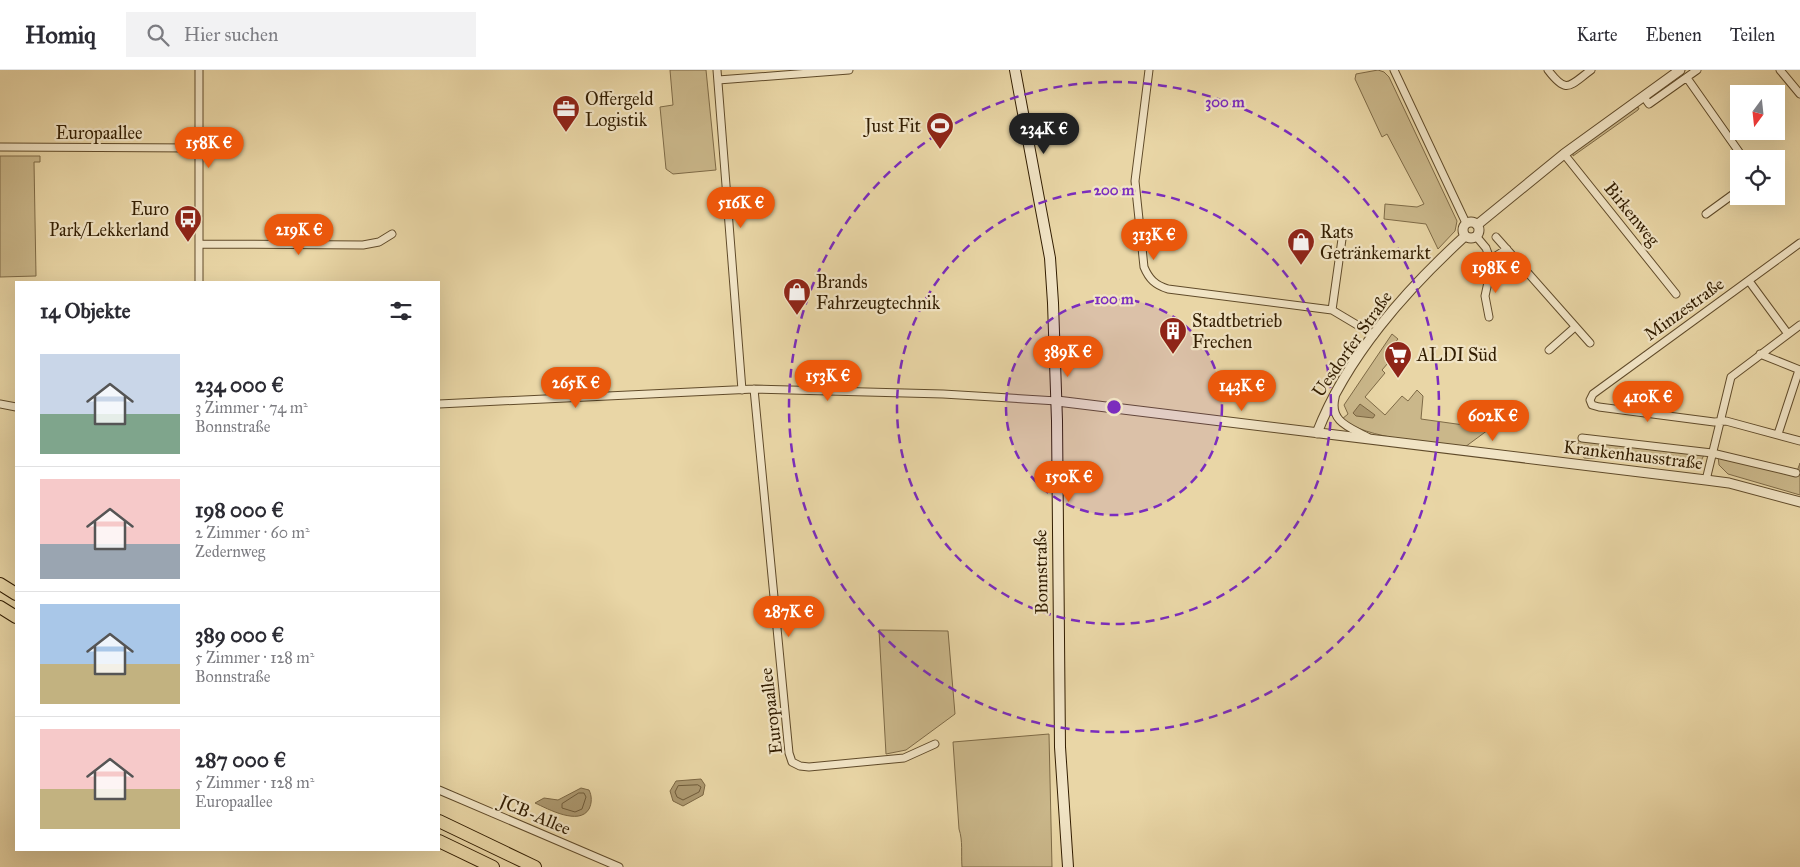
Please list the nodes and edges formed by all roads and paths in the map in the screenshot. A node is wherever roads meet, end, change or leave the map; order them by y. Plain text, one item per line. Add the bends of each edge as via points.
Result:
1 (199, 70) edge
2 (717, 70) edge
3 (849, 70) edge
4 (1015, 70) edge
5 (1022, 70) edge
6 (1149, 70) edge
7 (1394, 70) edge
8 (1548, 70) edge
9 (1591, 70) edge
10 (1680, 70) edge
11 (1697, 70) edge
12 (1780, 70) edge
13 (1687, 78) junction
14 (718, 80) junction
15 (1018, 83) junction
16 (1800, 94) edge
17 (1644, 96) junction
18 (0, 147) edge
19 (197, 148) junction
20 (1738, 150) edge
21 (1564, 154) junction
22 (1730, 197) edge
23 (1706, 214) dead end
24 (1466, 223) junction
25 (1477, 224) junction
26 (392, 234) dead end
27 (1464, 236) junction
28 (1476, 236) junction
29 (1496, 237) dead end
30 (1342, 239) dead end
31 (199, 244) junction
32 (1800, 244) edge
33 (1507, 249) junction
34 (1491, 259) junction
35 (199, 281) edge
36 (1749, 281) junction
37 (1676, 294) dead end
38 (1332, 310) junction
39 (1489, 317) dead end
40 (1800, 325) edge
41 (1575, 327) junction
42 (1788, 334) junction
43 (1374, 335) junction
44 (1590, 343) dead end
45 (1549, 350) dead end
46 (1760, 354) junction
47 (1800, 370) edge
48 (754, 389) junction
49 (742, 390) junction
50 (1337, 391) junction
51 (1057, 401) junction
52 (0, 404) edge
53 (440, 404) edge
54 (15, 407) edge
55 (1720, 422) junction
56 (1317, 433) junction
57 (1778, 434) junction
58 (1582, 438) dead end
59 (1372, 440) junction
60 (1800, 441) edge
61 (1712, 453) junction
62 (1796, 473) dead end
63 (1706, 480) junction
64 (1800, 502) edge
65 (0, 584) edge
66 (15, 593) edge
67 (0, 607) edge
68 (15, 616) edge
69 (935, 744) dead end
70 (440, 790) edge
71 (440, 821) edge
72 (440, 841) edge
73 (493, 867) edge
74 (535, 867) edge
75 (619, 867) edge
76 (1068, 867) edge

1 - 19 street
2 - 14 street
3 - 14 street
4 - 15 main road, Bonnstraße
5 - 15 main road
6 - 38 street via 1135,181 1144,267 1148,277 1168,289
7 - 24 street
8 - 9 street via 1564,86
10 - 17 street
11 - 13 street
12 - 16 street
13 - 17 street via 1649,104
13 - 20 street
14 - 49 street
15 - 51 main road, Bonnstraße via 1050,258
17 - 21 street
18 - 19 street, Europaallee
19 - 31 street
21 - 25 street
21 - 37 street, Birkenweg
22 - 23 street
24 - 25 street
24 - 27 street via 1462,227
25 - 28 street via 1479,231
26 - 31 street via 380,242 363,245
27 - 28 street
27 - 43 street, Uesdorfer Straße via 1412,288
28 - 34 street
29 - 33 street
30 - 38 street
31 - 35 street
32 - 36 street, Minzestraße
33 - 34 street
33 - 41 street
34 - 39 street via 1485,296
36 - 42 street
36 - 55 street, Minzestraße via 1593,394 1590,402 1599,407
38 - 43 street
40 - 42 street
41 - 44 street
41 - 45 street
42 - 46 street
43 - 50 street, Uesdorfer Straße
46 - 47 street
46 - 55 street via 1731,377
47 - 57 street
48 - 49 street
48 - 51 street
48 - 69 street, Europaallee via 792,762 809,766 904,758
49 - 53 street
50 - 56 street, Uesdorfer Straße via 1326,408
50 - 59 street, Krankenhausstraße via 1334,406 1337,418
51 - 56 street, Krankenhausstraße
51 - 76 main road, Bonnstraße via 1060,711
52 - 54 street
55 - 57 street
55 - 61 street
56 - 59 street, Krankenhausstraße
57 - 60 street
58 - 61 street
59 - 63 street, Krankenhausstraße
61 - 62 street
61 - 63 street
63 - 64 street, Krankenhausstraße
65 - 66 highway
67 - 68 highway
70 - 75 street, JCB-Allee
71 - 74 highway
72 - 73 highway

